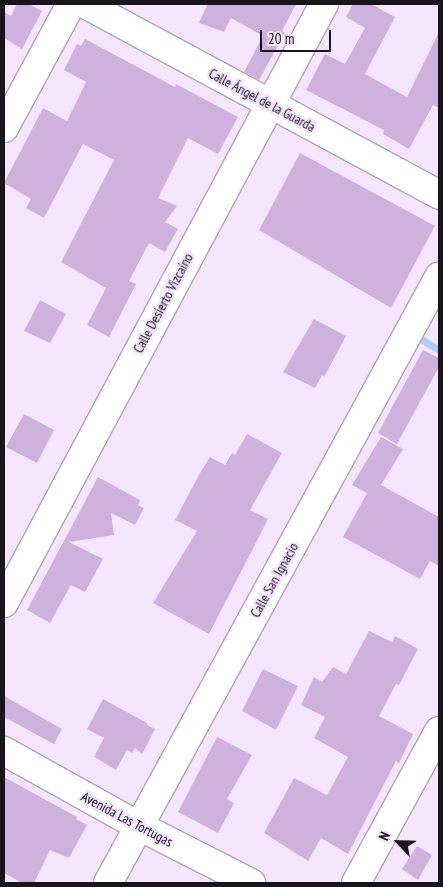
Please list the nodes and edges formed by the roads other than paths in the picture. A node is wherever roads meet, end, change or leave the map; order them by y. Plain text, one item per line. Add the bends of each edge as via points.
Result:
1 (71, 4) edge
2 (85, 4) edge
3 (324, 4) edge
4 (269, 104) junction
5 (4, 128) edge
6 (439, 195) edge
7 (439, 277) edge
8 (4, 603) edge
9 (439, 731) edge
10 (4, 752) edge
11 (139, 826) junction
12 (108, 883) edge
13 (251, 883) edge
14 (356, 883) edge

1 - 5 street
2 - 4 street, Calle Ángel de la Guarda
3 - 4 street, Calle Desierto Vizcaíno
4 - 6 street, Calle Ángel de la Guarda
4 - 8 street, Calle Desierto Vizcaíno
7 - 11 street, Calle San Ignacio
9 - 14 street
10 - 11 street, Avenida Las Tortugas
11 - 12 street, Calle San Ignacio
11 - 13 street, Avenida Las Tortugas

